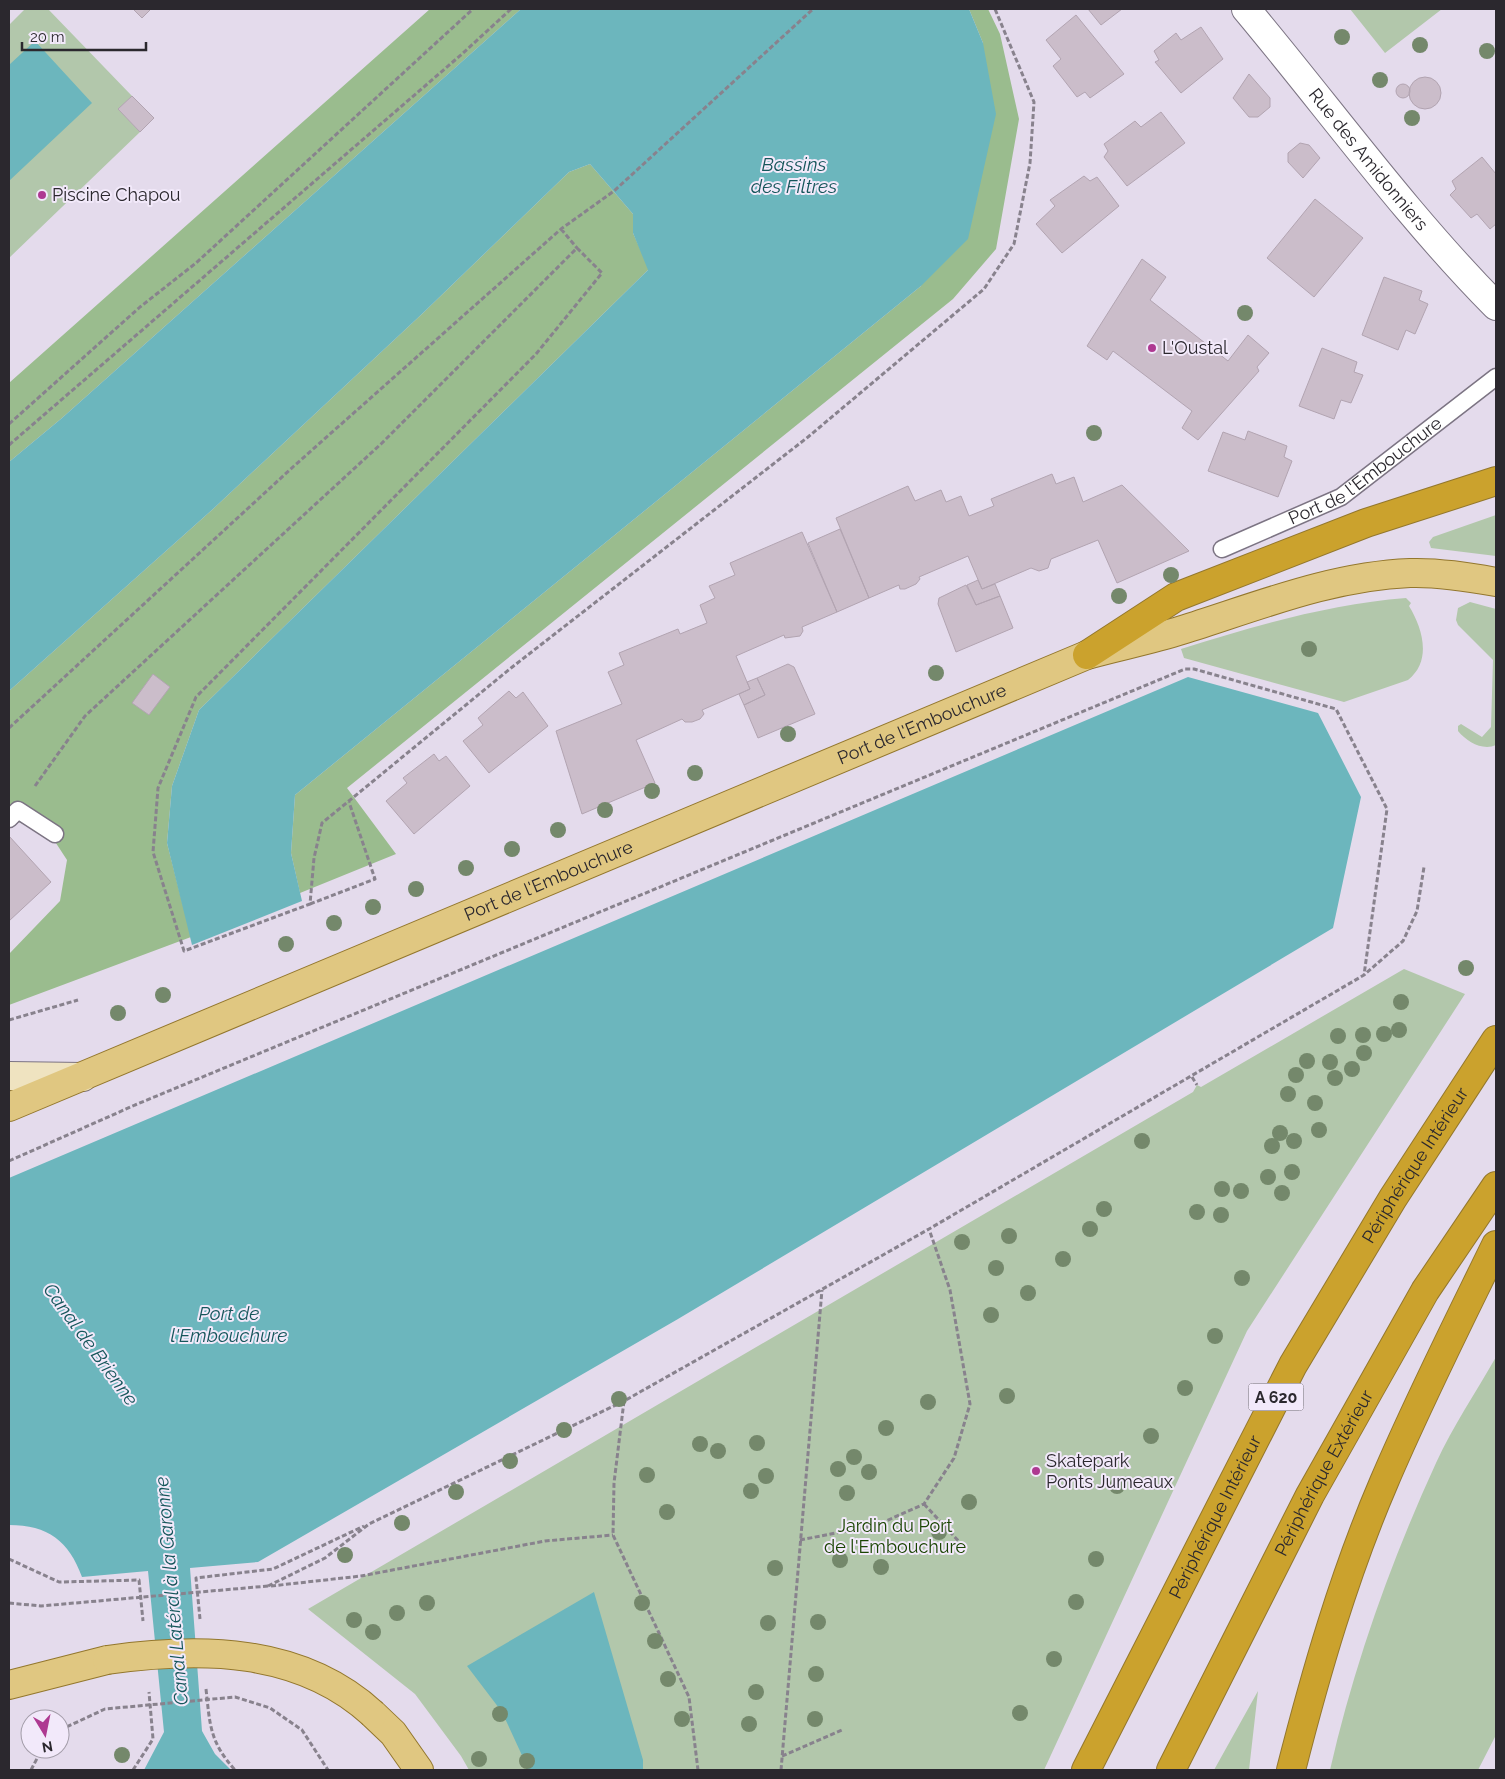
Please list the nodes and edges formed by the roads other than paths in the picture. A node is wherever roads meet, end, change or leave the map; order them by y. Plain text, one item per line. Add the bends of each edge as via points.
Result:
1 (1246, 9) edge
2 (1494, 298) edge
3 (1496, 377) edge
4 (1496, 481) edge
5 (1222, 549) dead end
6 (1496, 582) edge
7 (1087, 654) junction
8 (14, 814) edge
9 (55, 834) dead end
10 (1496, 1040) edge
11 (9, 1076) edge
12 (84, 1077) junction
13 (9, 1107) edge
14 (1496, 1186) edge
15 (1496, 1245) edge
16 (9, 1685) edge
17 (419, 1770) edge
18 (1086, 1770) edge
19 (1171, 1770) edge
20 (1291, 1770) edge

1 - 2 street, Rue des Amidonniers via 1386,184
3 - 5 lane, Port de l'Embouchure via 1341,497
4 - 7 highway via 1366,523 1176,598
6 - 7 main road, Port de l'Embouchure via 1463,576 1410,573 1358,579 1271,600 1182,630
7 - 12 main road, Port de l'Embouchure
8 - 9 lane
10 - 18 highway, Périphérique Intérieur / A 620 via 1393,1198 1293,1365
11 - 12 main road
12 - 13 main road, Port de l'Embouchure
14 - 19 highway, Périphérique Extérieur via 1425,1291 1310,1495
15 - 20 highway via 1384,1481 1342,1593
16 - 17 main road, bridge via 107,1660 156,1653 195,1652 247,1657 300,1668 353,1696 393,1733

